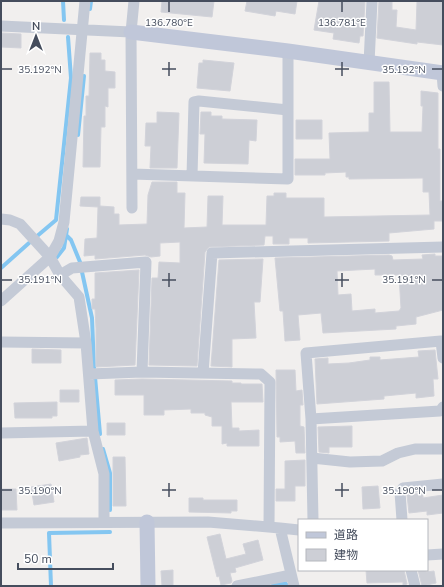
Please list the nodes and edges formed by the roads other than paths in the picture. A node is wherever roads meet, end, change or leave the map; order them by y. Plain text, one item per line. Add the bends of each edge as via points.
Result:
1 (85, 1) edge
2 (134, 1) edge
3 (372, 1) edge
4 (1, 26) edge
5 (82, 30) junction
6 (131, 32) junction
7 (288, 51) junction
8 (369, 62) junction
9 (443, 77) edge
10 (288, 110) junction
11 (132, 174) junction
12 (192, 176) junction
13 (132, 208) dead end
14 (1, 219) edge
15 (443, 247) edge
16 (50, 257) junction
17 (60, 275) junction
18 (1, 301) edge
19 (1, 342) edge
20 (86, 343) junction
21 (443, 358) edge
22 (142, 372) junction
23 (203, 373) junction
24 (88, 374) junction
25 (443, 407) edge
26 (311, 419) junction
27 (93, 431) junction
28 (1, 433) edge
29 (443, 449) edge
30 (312, 458) junction
31 (443, 484) edge
32 (313, 519) edge
33 (402, 519) edge
34 (104, 522) junction
35 (147, 522) junction
36 (1, 523) edge
37 (274, 527) junction
38 (298, 530) edge
39 (443, 554) edge
40 (428, 555) edge
41 (412, 571) edge
42 (292, 580) edge
43 (148, 586) edge
44 (237, 586) edge
45 (415, 586) edge

1 - 5 street
2 - 6 street
3 - 8 street
4 - 5 street
5 - 6 street
5 - 16 street via 64,222 59,241
6 - 7 street
6 - 11 street
7 - 8 street
7 - 10 street
8 - 9 street
10 - 12 street via 288,179
10 - 12 street via 194,102
11 - 12 street
11 - 13 street
14 - 16 street via 20,224
15 - 23 street via 212,254
16 - 17 street
16 - 18 street
17 - 20 street via 79,298
17 - 22 street via 72,268 146,262
19 - 20 street
20 - 24 street
21 - 26 street via 441,341 306,353
22 - 23 street
22 - 24 street
23 - 37 street via 261,374 270,382
24 - 27 street
25 - 26 street via 440,411
26 - 30 street
27 - 28 street
27 - 34 street via 104,474
29 - 30 street via 415,449 382,461 350,462
30 - 32 street
31 - 33 street via 403,488 400,492
34 - 35 street
34 - 36 street
35 - 37 street via 208,522
35 - 43 street
37 - 38 street
37 - 42 street
39 - 40 street
41 - 45 street
42 - 44 street

